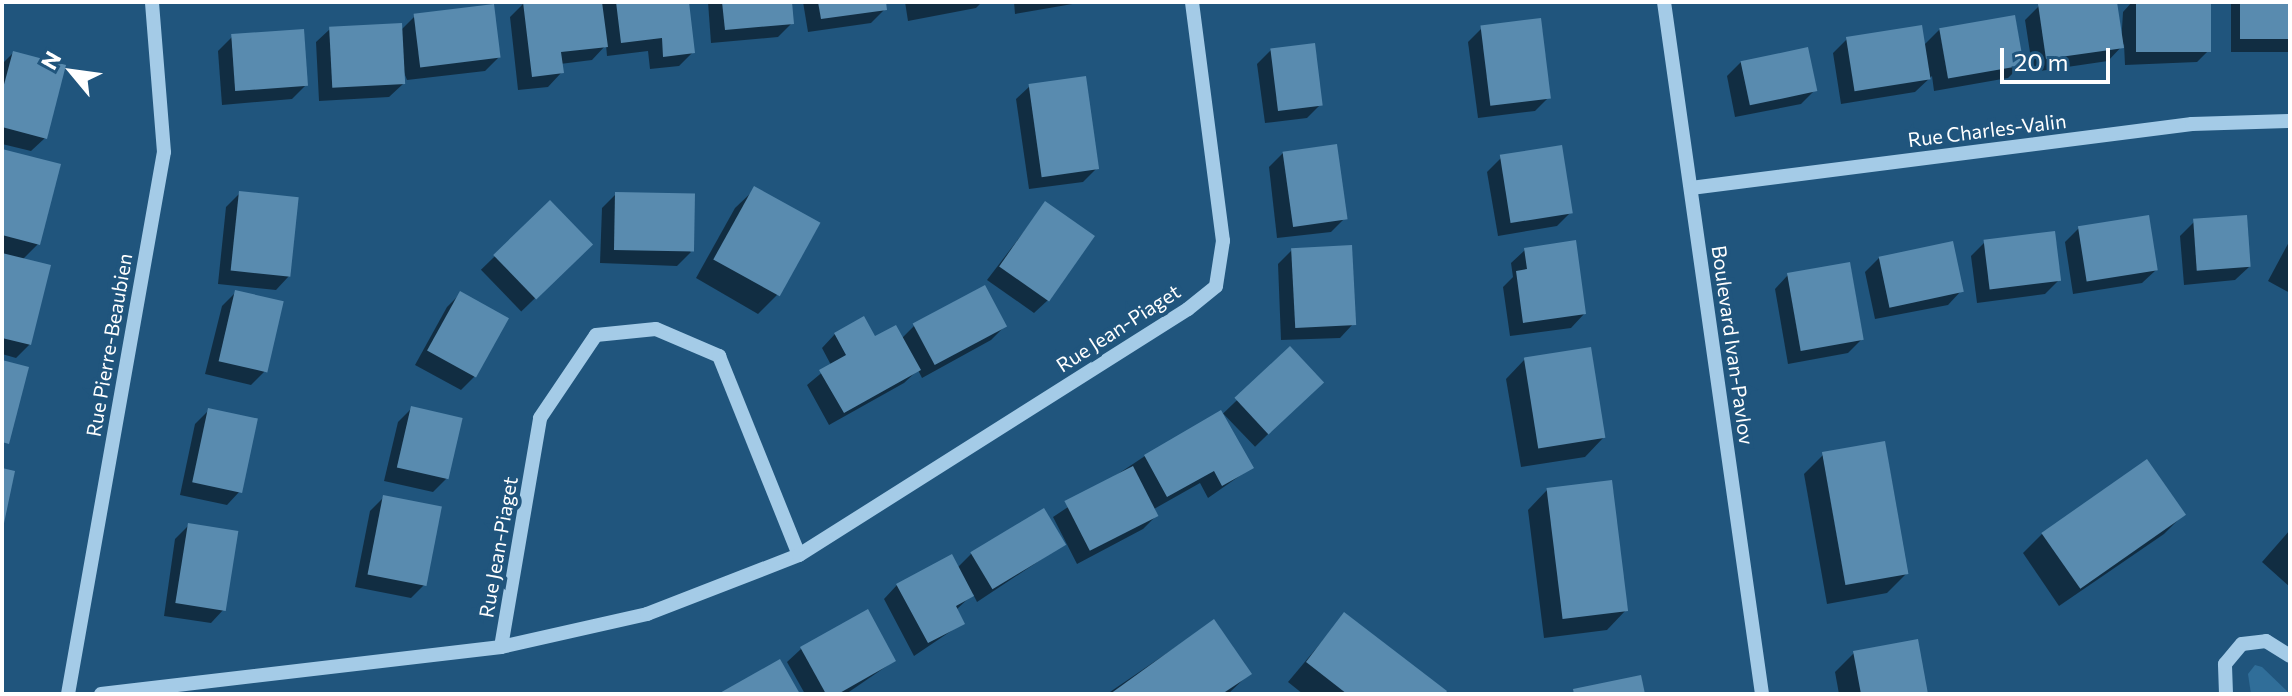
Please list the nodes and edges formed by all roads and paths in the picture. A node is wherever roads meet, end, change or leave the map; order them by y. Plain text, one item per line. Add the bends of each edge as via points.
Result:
1 (152, 2) edge
2 (1192, 2) edge
3 (1664, 2) edge
4 (2290, 121) edge
5 (1691, 188) junction
6 (799, 555) junction
7 (501, 647) junction
8 (2290, 656) edge
9 (68, 694) edge
10 (101, 694) edge
11 (1762, 694) edge
12 (2226, 694) edge

1 - 9 street, Rue Pierre-Beaubien via 164,152
2 - 6 street, Rue Jean-Piaget via 1223,241 1216,286
3 - 5 street, Boulevard Ivan-Pavlov
4 - 5 street, Rue Charles-Valin via 2192,124
5 - 11 street, Boulevard Ivan-Pavlov
6 - 7 street, Rue Jean-Piaget via 647,614
6 - 7 street, Rue Jean-Piaget via 719,356 656,329 596,335 540,418
7 - 10 street, Rue Jean-Piaget
8 - 12 street via 2266,641 2242,644 2225,664

